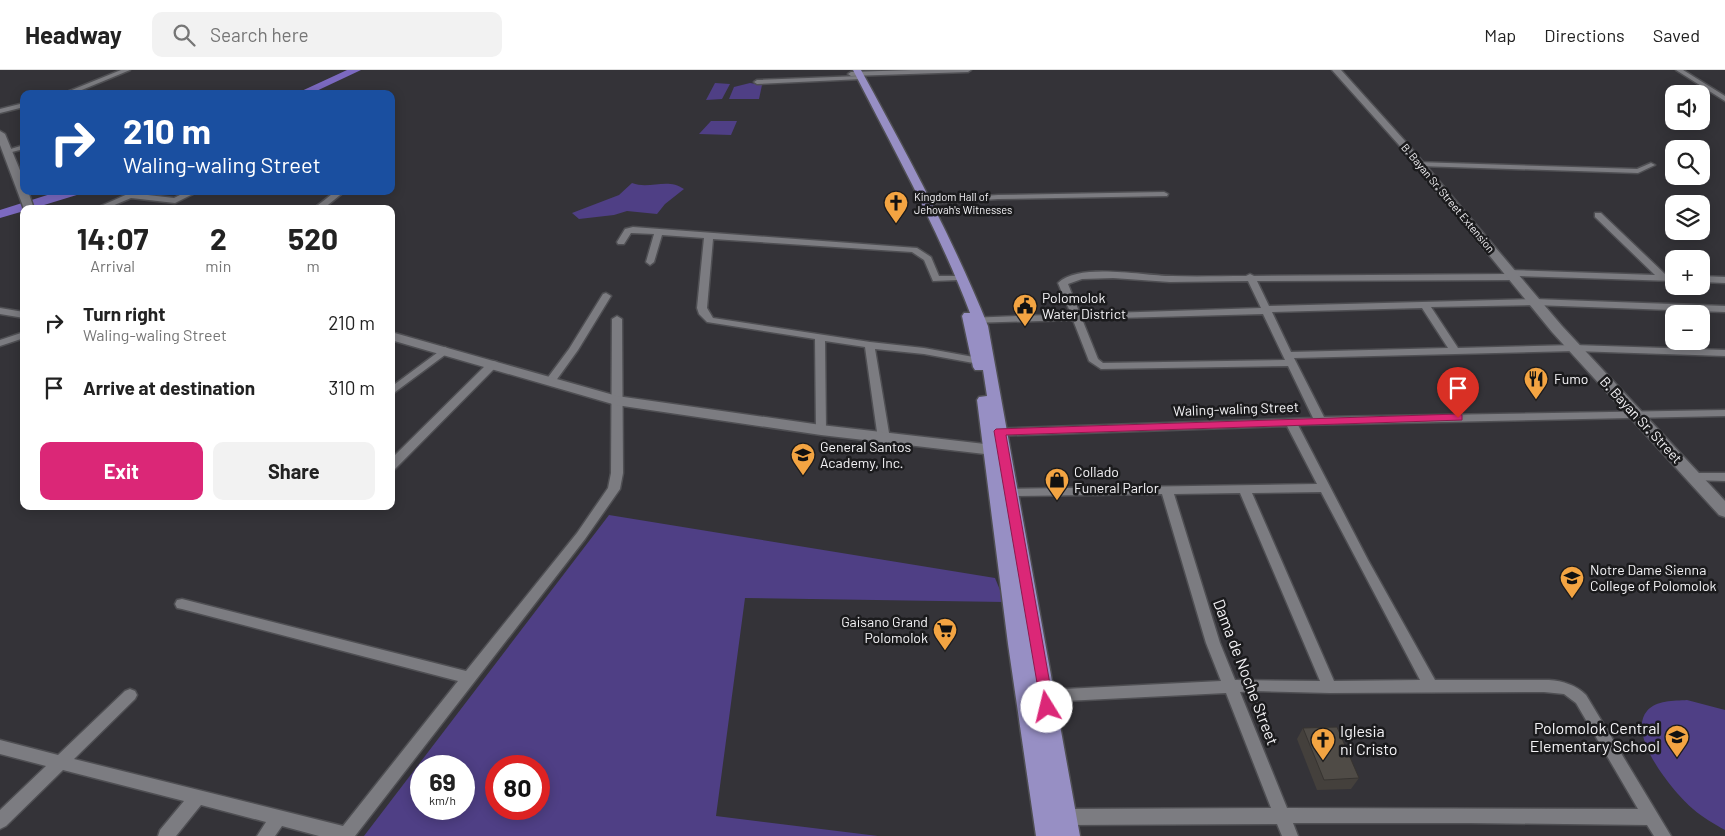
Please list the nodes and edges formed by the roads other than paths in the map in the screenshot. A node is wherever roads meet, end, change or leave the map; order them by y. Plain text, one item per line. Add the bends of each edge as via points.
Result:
1 (127, 70) edge
2 (968, 70) edge
3 (1336, 70) edge
4 (1679, 70) edge
5 (927, 71) edge
6 (855, 74) edge
7 (756, 82) dead end
8 (75, 90) edge
9 (1725, 98) edge
10 (20, 106) edge
11 (0, 111) edge
12 (0, 134) edge
13 (20, 148) edge
14 (8, 151) junction
15 (1419, 164) junction
16 (1652, 166) dead end
17 (20, 184) edge
18 (1164, 194) dead end
19 (130, 195) edge
20 (130, 195) edge
21 (188, 195) edge
22 (336, 195) edge
23 (927, 202) junction
24 (107, 205) edge
25 (322, 205) edge
26 (1598, 215) dead end
27 (659, 232) junction
28 (708, 236) junction
29 (621, 242) dead end
30 (650, 262) dead end
31 (1665, 274) edge
32 (1512, 275) junction
33 (1250, 277) junction
34 (955, 278) junction
35 (1665, 278) edge
36 (936, 279) junction
37 (1710, 279) edge
38 (1725, 280) edge
39 (937, 290) dead end
40 (606, 296) dead end
41 (1534, 302) junction
42 (1429, 305) junction
43 (1725, 309) edge
44 (0, 310) edge
45 (1266, 310) junction
46 (20, 314) edge
47 (1076, 317) junction
48 (618, 319) dead end
49 (974, 320) junction
50 (1557, 329) joint
51 (20, 336) edge
52 (395, 337) edge
53 (820, 337) junction
54 (1456, 338) dead end
55 (0, 342) edge
56 (870, 345) junction
57 (1574, 348) junction
58 (445, 350) junction
59 (1454, 351) junction
60 (1725, 353) edge
61 (1289, 359) junction
62 (978, 361) junction
63 (493, 364) junction
64 (551, 380) junction
65 (395, 389) edge
66 (616, 400) junction
67 (1725, 413) edge
68 (1635, 414) junction
69 (1320, 421) junction
70 (1291, 422) junction
71 (821, 430) junction
72 (994, 432) junction
73 (884, 439) junction
74 (998, 451) junction
75 (395, 462) edge
76 (1693, 477) junction
77 (1725, 477) edge
78 (1244, 488) junction
79 (1324, 488) junction
80 (1167, 490) junction
81 (1010, 492) junction
82 (1725, 511) edge
83 (182, 604) dead end
84 (470, 678) junction
85 (1430, 685) junction
86 (1231, 687) junction
87 (1330, 687) junction
88 (130, 695) dead end
89 (1045, 696) junction
90 (0, 748) edge
91 (60, 763) junction
92 (198, 798) junction
93 (1282, 815) junction
94 (1066, 817) junction
95 (279, 818) junction
96 (1651, 818) junction
97 (0, 821) edge
98 (166, 836) edge
99 (265, 836) edge
100 (346, 836) edge
101 (1047, 836) edge
102 (1069, 836) edge
103 (1290, 836) edge
104 (1663, 836) edge

1 - 8 street
2 - 5 street
3 - 15 street, B. Bayan Sr. Street Extension
4 - 9 street
5 - 6 street
6 - 7 street
6 - 23 highway
6 - 34 highway
10 - 11 street
12 - 14 street
13 - 14 street
14 - 17 street
15 - 16 street via 1638,170
15 - 32 street, B. Bayan Sr. Street Extension
18 - 23 street via 998,197
19 - 21 street via 175,201
20 - 24 street
22 - 25 street
23 - 49 highway via 959,268
26 - 31 street
27 - 28 street
27 - 29 street via 631,230
27 - 30 street
28 - 36 street via 914,250 928,259
28 - 53 street via 702,308 706,317 715,322
32 - 33 street
32 - 35 street
32 - 41 street, B. Bayan Sr. Street Extension
33 - 45 street
33 - 47 street via 1070,278 1063,284
34 - 36 street
34 - 49 highway
36 - 39 street
37 - 38 street
40 - 64 street
41 - 42 street
41 - 43 street
41 - 50 street, B. Bayan Sr. Street Extension
42 - 45 street
42 - 54 street
42 - 59 street
44 - 46 street
45 - 47 street
45 - 61 street
47 - 49 street
47 - 61 street via 1094,361 1101,366
48 - 66 street
49 - 62 highway
49 - 72 highway via 985,338
50 - 57 street, B. Bayan Sr. Street
51 - 55 street
52 - 58 street
53 - 56 street
53 - 71 street
56 - 62 street
56 - 73 street
57 - 59 street
57 - 60 street
57 - 68 street, B. Bayan Sr. Street
58 - 63 street
58 - 65 street
59 - 61 street
61 - 69 street
62 - 72 highway
63 - 64 street
63 - 75 street
64 - 66 street
66 - 71 street
66 - 84 street via 617,473 614,490
67 - 68 street, Waling-waling Street
68 - 69 street, Waling-waling Street
68 - 76 street, B. Bayan Sr. Street
69 - 70 street, Waling-waling Street
70 - 72 street, Waling-waling Street
70 - 79 street
71 - 73 street
72 - 74 highway
73 - 74 street
74 - 81 highway
74 - 101 highway via 1017,644
76 - 77 street
76 - 82 street, B. Bayan Sr. Street
78 - 79 street
78 - 80 street
78 - 87 street
79 - 85 street
80 - 81 street
80 - 86 street, Dama de Noche Street via 1213,643
81 - 89 highway
83 - 84 street
84 - 100 street
85 - 87 street
85 - 96 street via 1554,686 1575,693
86 - 87 street
86 - 89 street
86 - 93 street, Dama de Noche Street
88 - 91 street
89 - 94 highway
90 - 91 street
91 - 92 street
91 - 97 street
92 - 95 street
92 - 98 street
93 - 94 street
93 - 96 street
93 - 103 street, Dama de Noche Street
94 - 102 highway
95 - 99 street
95 - 100 street
96 - 104 street

